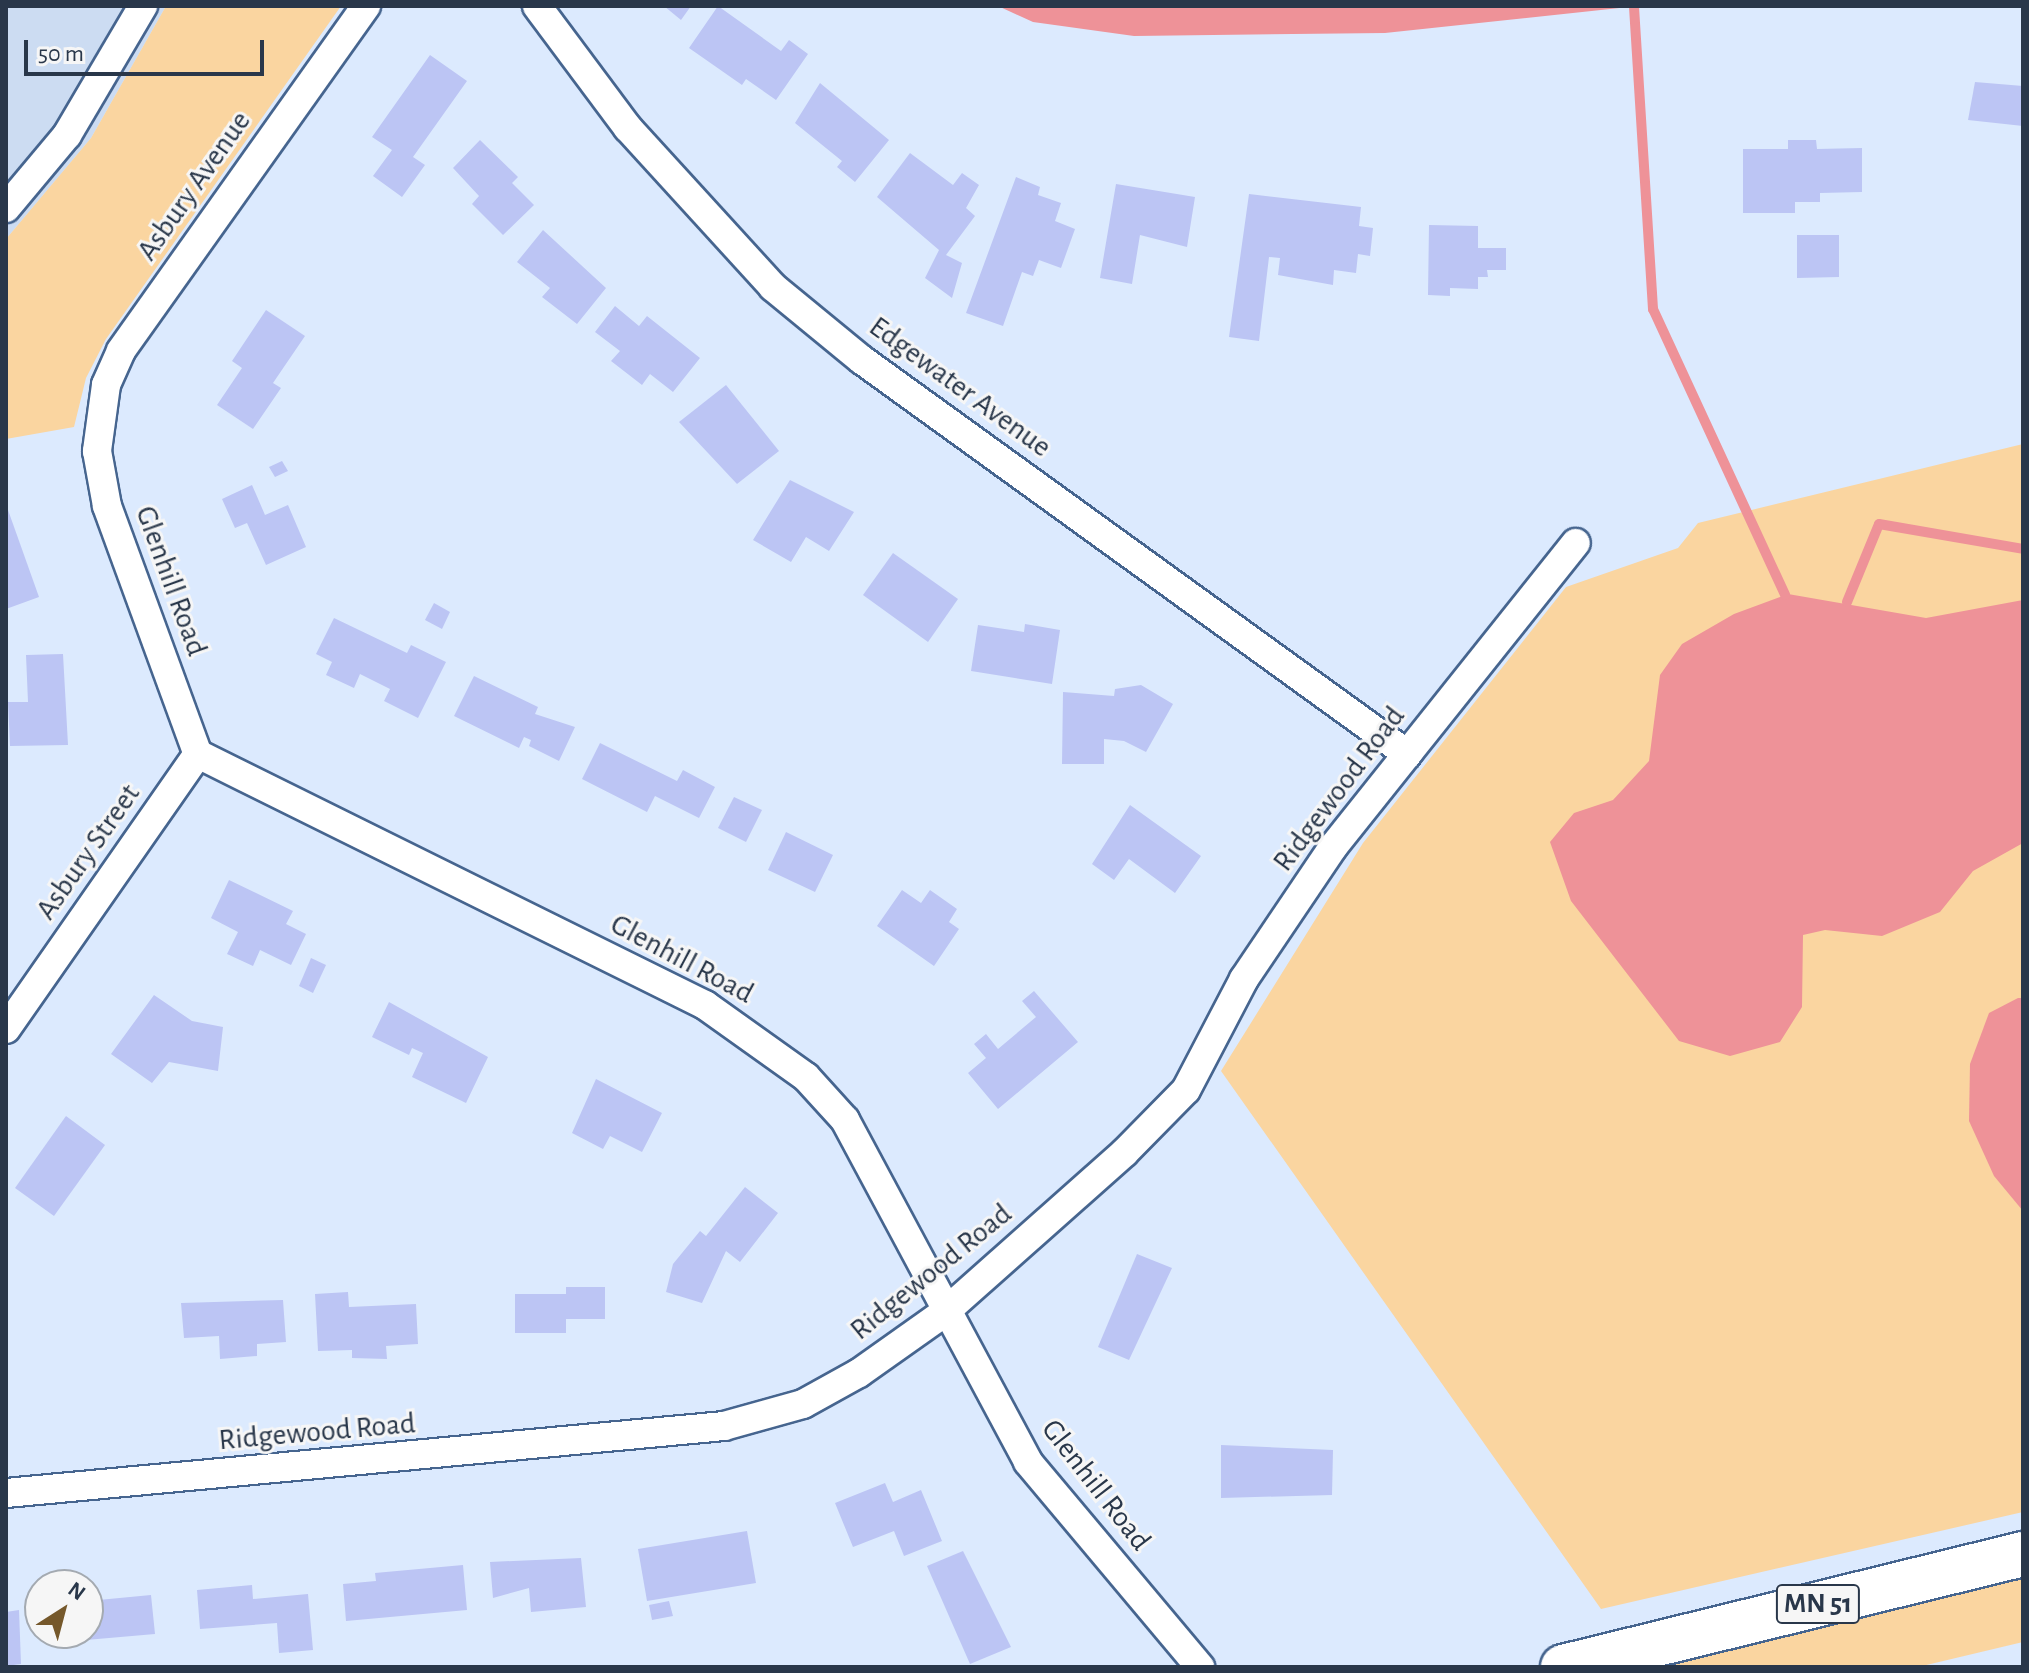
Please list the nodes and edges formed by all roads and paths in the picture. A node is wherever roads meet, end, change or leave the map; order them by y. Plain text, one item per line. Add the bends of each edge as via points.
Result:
1 (143, 6) edge
2 (366, 6) edge
3 (537, 6) edge
4 (6, 208) edge
5 (100, 415) joint
6 (1576, 543) dead end
7 (198, 754) junction
8 (1407, 754) junction
9 (6, 1029) edge
10 (945, 1312) junction
11 (6, 1493) edge
12 (2023, 1554) edge
13 (1200, 1667) edge
14 (1563, 1667) edge

1 - 4 street via 67,135
2 - 5 street, Asbury Avenue via 121,351
3 - 8 street, Edgewater Avenue via 628,128 773,287 862,360
5 - 7 street, Glenhill Road via 97,451 107,506
6 - 8 street, Ridgewood Road
7 - 9 street, Asbury Street
7 - 10 street, Glenhill Road via 705,1005 757,1038 806,1077 845,1120
8 - 10 street, Ridgewood Road via 1333,847 1244,979 1186,1090 1124,1153
10 - 11 street, Ridgewood Road via 888,1356 803,1404 724,1426
10 - 13 street, Glenhill Road via 1028,1462
12 - 14 highway, MN 51

